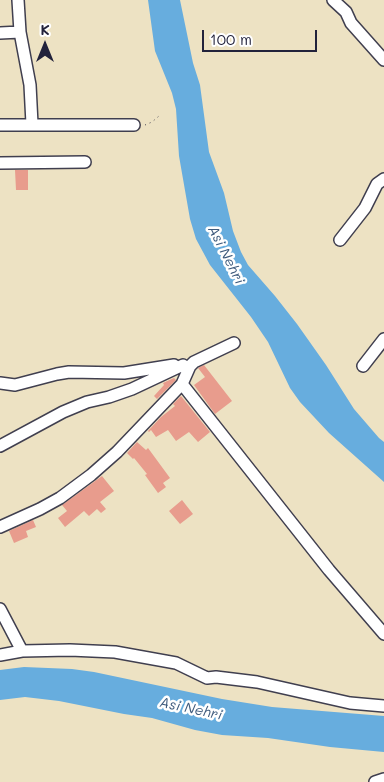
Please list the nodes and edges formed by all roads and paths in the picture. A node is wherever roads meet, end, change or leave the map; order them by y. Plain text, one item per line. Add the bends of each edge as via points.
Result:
1 (18, 0) edge
2 (333, 0) edge
3 (20, 32) junction
4 (0, 33) edge
5 (384, 60) edge
6 (159, 116) dead end
7 (32, 124) junction
8 (0, 125) edge
9 (134, 125) joint
10 (85, 162) dead end
11 (0, 163) edge
12 (384, 179) edge
13 (340, 240) dead end
14 (384, 339) edge
15 (234, 342) dead end
16 (363, 366) dead end
17 (185, 369) junction
18 (0, 383) edge
19 (182, 384) junction
20 (0, 446) edge
21 (0, 527) edge
22 (0, 609) edge
23 (384, 634) edge
24 (22, 651) junction
25 (0, 655) edge
26 (384, 706) edge
27 (384, 779) edge
28 (375, 782) edge

1 - 3 street
2 - 5 street
3 - 4 street
3 - 7 street via 30,84
6 - 9 path via 144,125
7 - 8 street
7 - 9 street
10 - 11 street
12 - 13 street
14 - 16 street
15 - 17 street
17 - 18 street via 176,365 124,372 69,372 15,385
17 - 19 street
17 - 20 street via 87,402
19 - 21 street via 92,475 46,506
19 - 23 street via 328,570
22 - 24 street
24 - 25 street
24 - 26 street via 115,652 176,663 207,678 257,682 350,703
27 - 28 street

